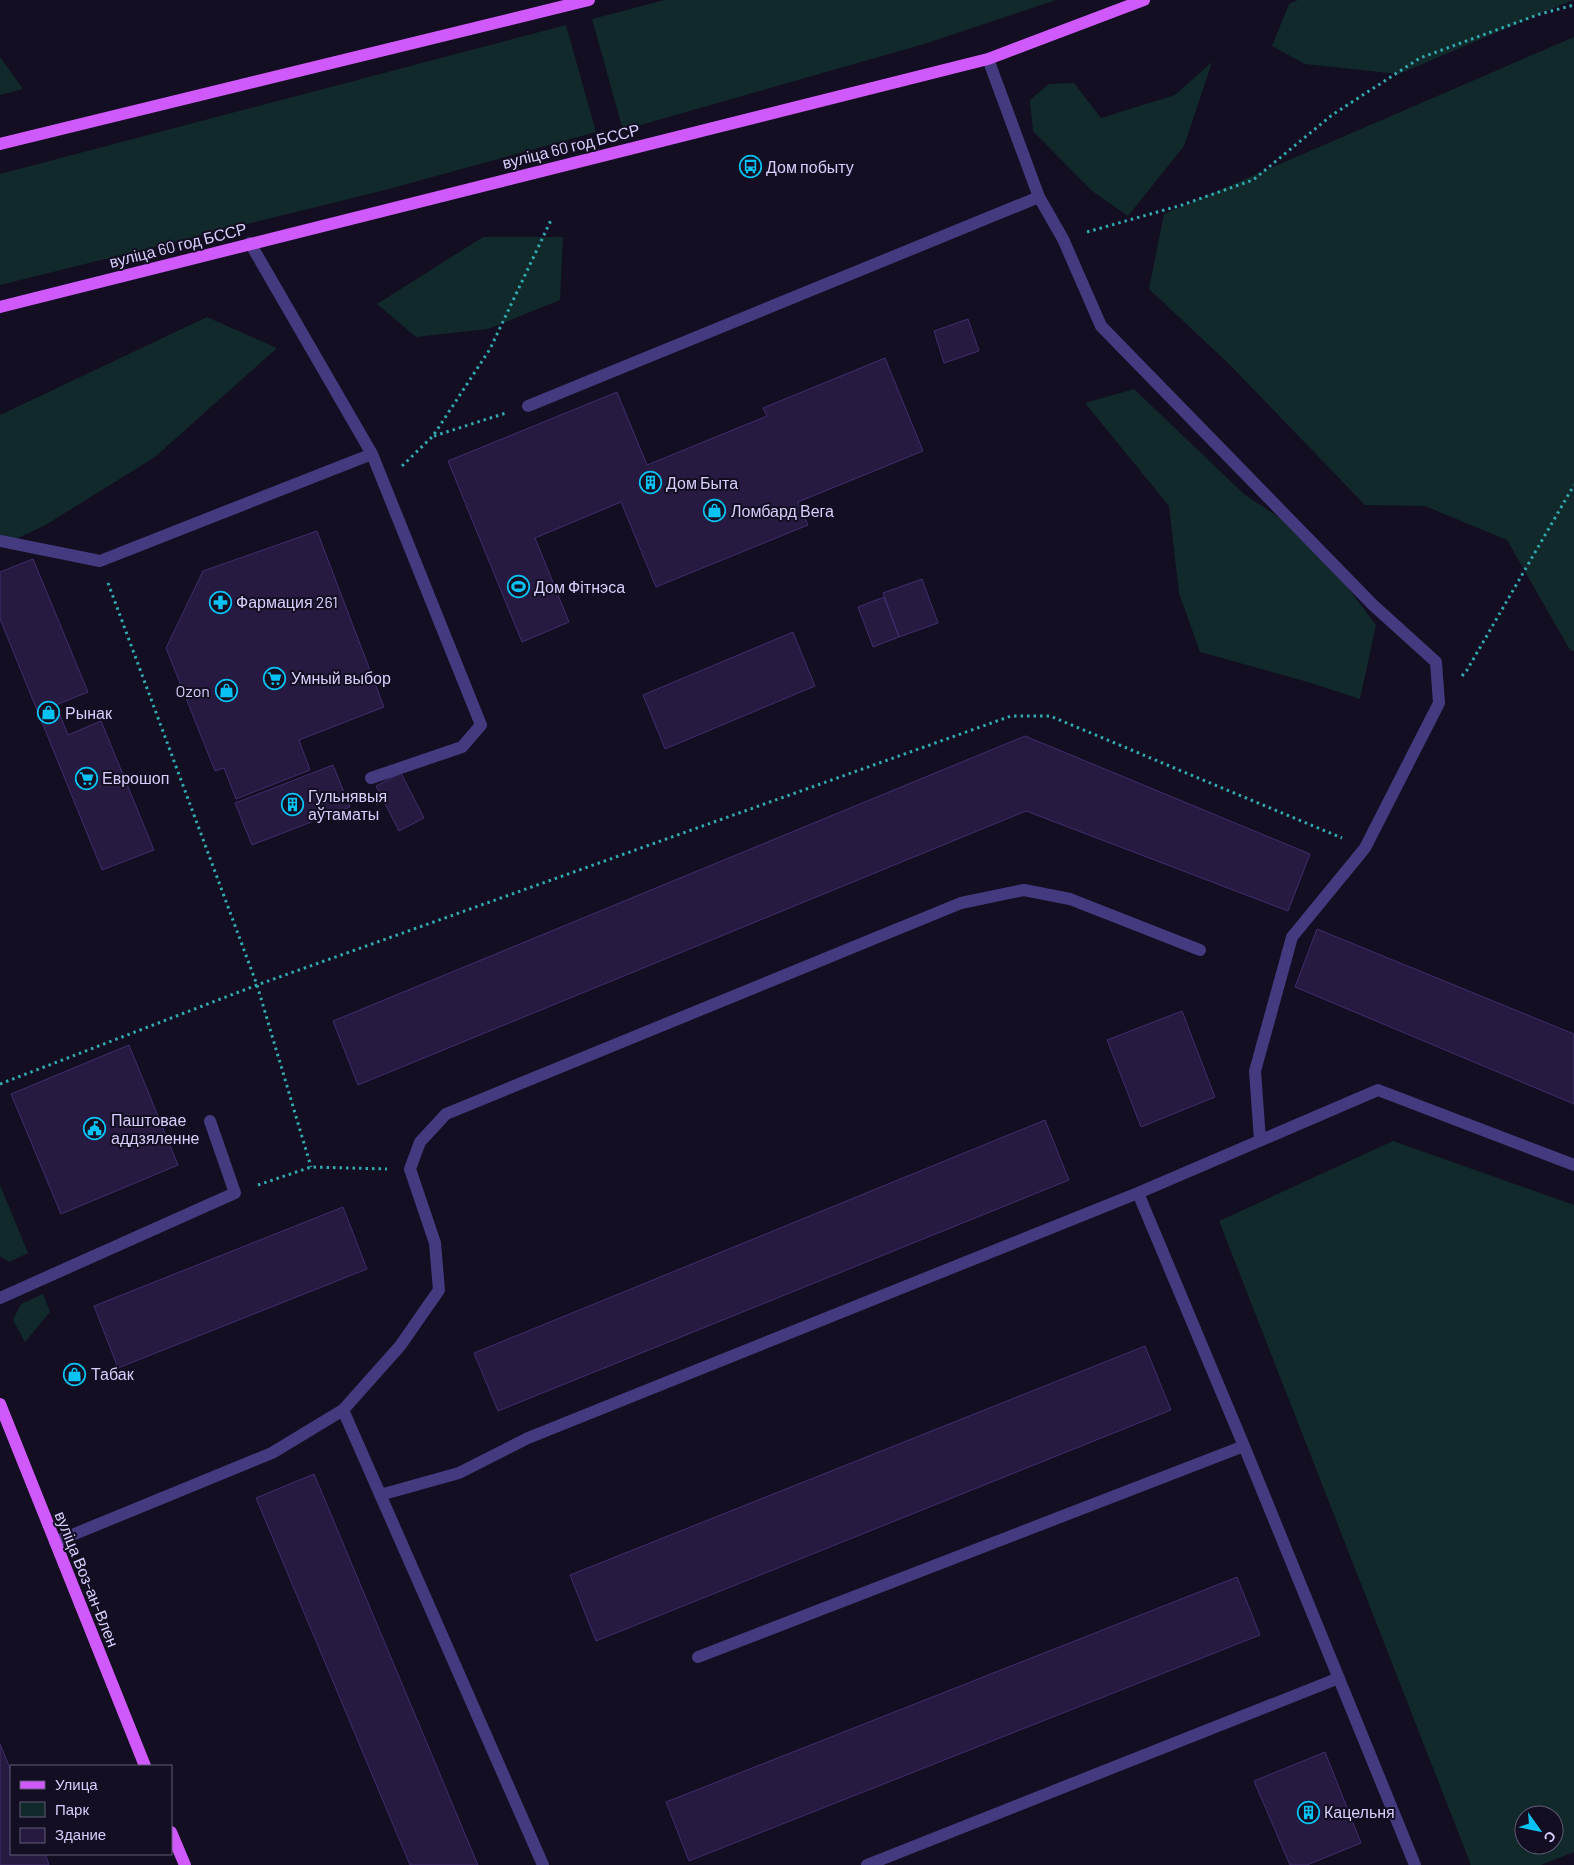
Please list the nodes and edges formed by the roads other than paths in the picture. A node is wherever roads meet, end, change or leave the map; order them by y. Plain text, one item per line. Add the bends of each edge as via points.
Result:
1 (589, 0) edge
2 (1144, 0) edge
3 (988, 59) junction
4 (0, 144) edge
5 (1039, 197) junction
6 (250, 243) junction
7 (0, 307) edge
8 (528, 406) road end
9 (372, 454) junction
10 (0, 541) edge
11 (371, 778) dead end
12 (1200, 950) dead end
13 (210, 1121) dead end
14 (1260, 1140) junction
15 (1574, 1165) edge
16 (1138, 1193) junction
17 (0, 1298) edge
18 (0, 1404) edge
19 (343, 1410) junction
20 (1244, 1446) junction
21 (380, 1495) junction
22 (55, 1542) junction
23 (698, 1657) dead end
24 (1339, 1678) junction
25 (145, 1765) edge
26 (172, 1835) edge
27 (184, 1865) edge
28 (543, 1865) edge
29 (866, 1865) edge
30 (1415, 1865) edge

1 - 4 main road
2 - 3 main road, вуліца 60 год БССР
3 - 5 lane
3 - 6 main road, вуліца 60 год БССР
5 - 8 lane
5 - 14 lane via 1063,239 1101,326 1373,605 1436,662 1439,704 1365,848 1292,936 1255,1071
6 - 7 main road, вуліца 60 год БССР
6 - 9 lane
9 - 10 lane via 100,561
9 - 11 lane via 481,725 462,747
12 - 19 lane via 1070,899 1024,890 961,903 446,1114 420,1142 410,1169 435,1243 438,1290 400,1346
13 - 17 lane via 236,1193
14 - 15 lane via 1378,1090
14 - 16 lane
16 - 20 lane
16 - 21 lane via 528,1438 459,1473
18 - 22 main road, вуліца Воз-ан-Влен
19 - 21 lane
19 - 22 lane via 272,1453
20 - 23 lane
20 - 24 lane
21 - 28 lane
22 - 25 main road, вуліца Воз-ан-Влен
24 - 29 lane
24 - 30 lane
26 - 27 main road

